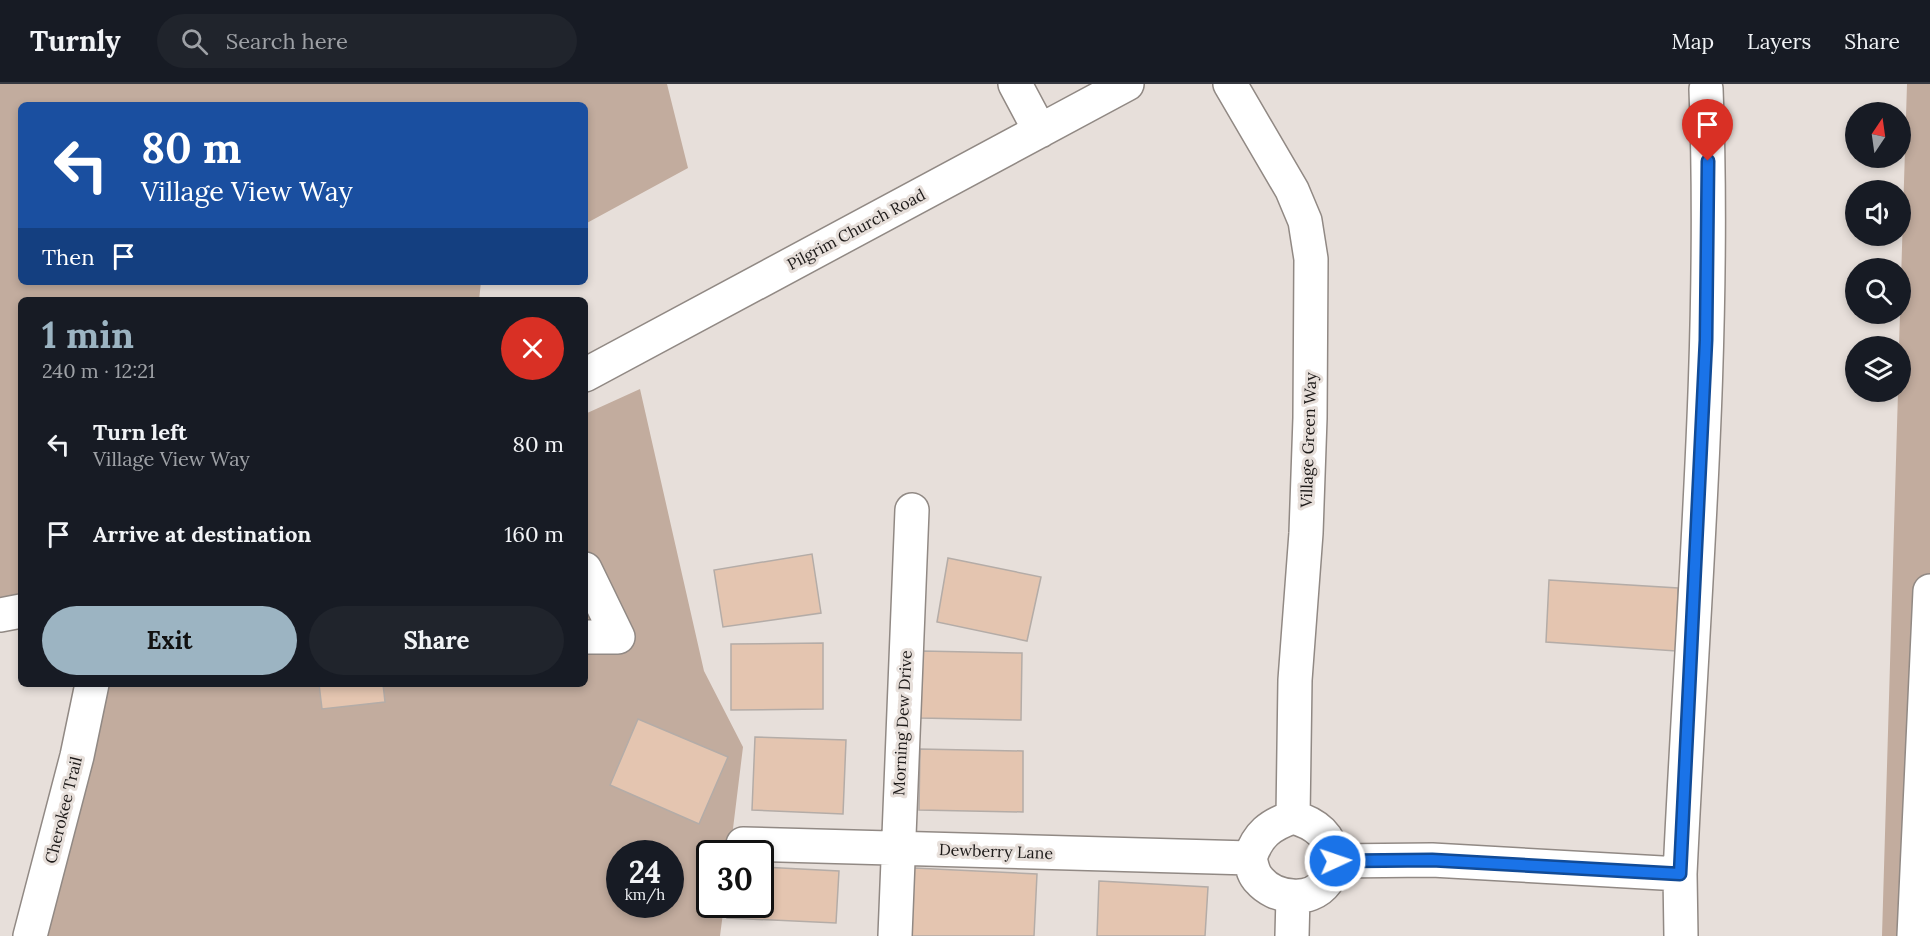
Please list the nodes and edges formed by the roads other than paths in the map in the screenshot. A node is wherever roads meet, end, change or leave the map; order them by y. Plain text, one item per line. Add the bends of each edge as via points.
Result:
1 (1015, 84) edge
2 (1127, 84) edge
3 (1230, 84) edge
4 (1706, 89) dead end
5 (1040, 131) junction
6 (588, 373) edge
7 (912, 510) dead end
8 (588, 575) edge
9 (1930, 591) edge
10 (18, 612) edge
11 (0, 615) edge
12 (588, 637) edge
13 (91, 687) edge
14 (1293, 817) junction
15 (774, 845) edge
16 (896, 849) junction
17 (1250, 858) junction
18 (1335, 861) junction
19 (1680, 874) junction
20 (1293, 896) junction
21 (30, 936) edge
22 (894, 936) edge
23 (1292, 936) edge
24 (1681, 936) edge
25 (1914, 936) edge

1 - 5 street
2 - 5 street, Pilgrim Church Road
3 - 14 street, Village Green Way via 1292,190 1305,221 1311,259 1310,418 1295,680
4 - 19 street via 1706,340
5 - 6 street, Pilgrim Church Road
7 - 16 street, Morning Dew Drive
8 - 12 street via 618,637
9 - 25 street
10 - 11 street
13 - 21 street, Cherokee Trail
14 - 17 street via 1261,834
14 - 18 street via 1311,822 1327,837
15 - 16 street, Dewberry Lane
16 - 17 street, Dewberry Lane
16 - 22 street, Morning Dew Drive
17 - 20 street via 1253,872 1263,885
18 - 19 street via 1432,860
18 - 20 street via 1325,883 1315,892
19 - 24 street
20 - 23 street

